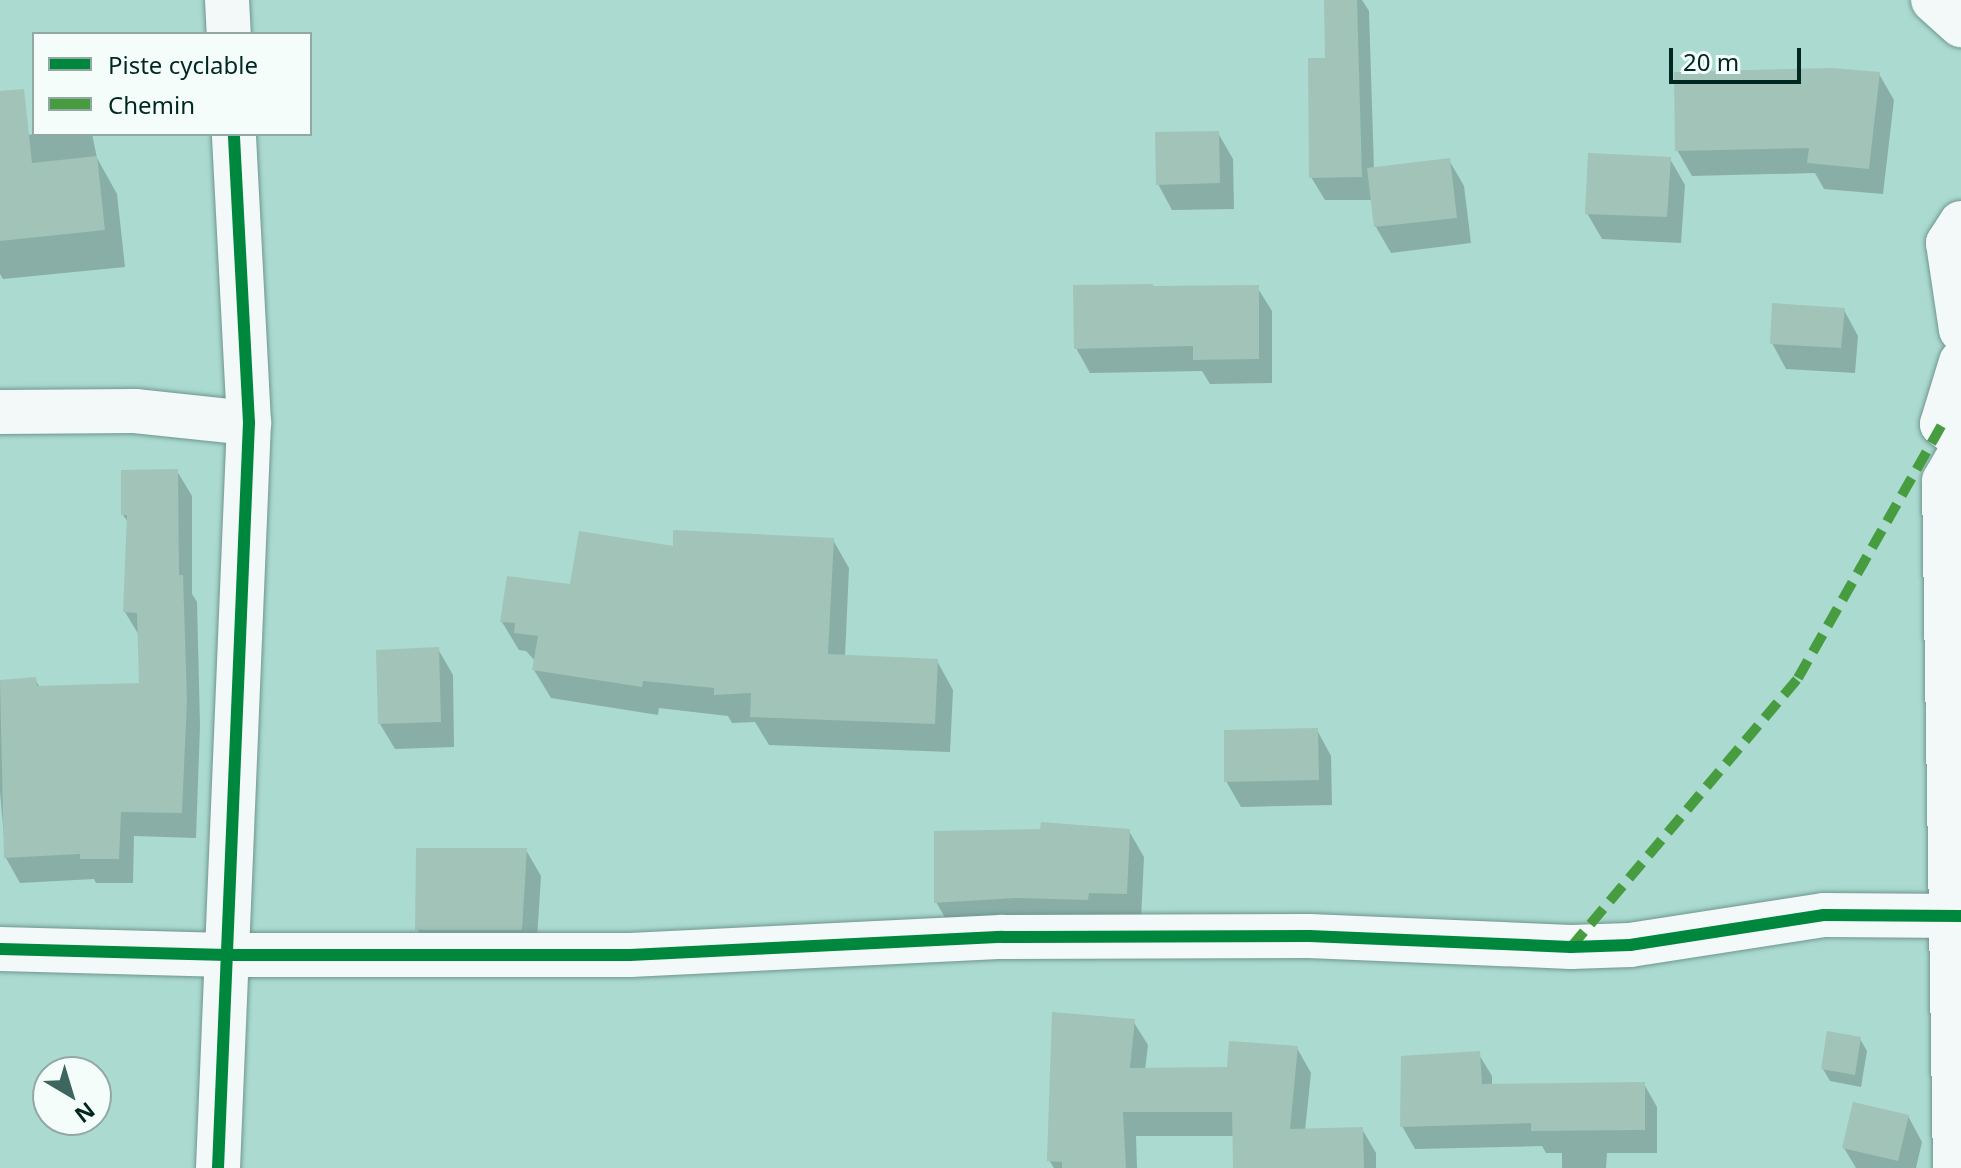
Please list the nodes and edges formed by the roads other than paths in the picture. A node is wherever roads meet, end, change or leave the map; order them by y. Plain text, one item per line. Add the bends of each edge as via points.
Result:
1 (227, 0) edge
2 (1933, 0) edge
3 (1961, 25) edge
4 (229, 32) edge
5 (234, 136) edge
6 (1961, 223) edge
7 (1961, 330) edge
8 (1961, 362) edge
9 (0, 412) edge
10 (249, 423) junction
11 (1961, 439) edge
12 (1961, 452) edge
13 (1955, 917) edge
14 (0, 949) edge
15 (227, 955) junction
16 (218, 1168) edge
17 (1955, 1168) edge

1 - 4 street
2 - 3 street
5 - 10 street
6 - 7 street via 1948,243
8 - 11 street via 1942,424
9 - 10 street via 135,411
10 - 15 street
12 - 13 street via 1944,481
13 - 15 street via 1824,915 1630,945 1571,947 1309,936 1003,937 630,955
13 - 17 street
14 - 15 street
15 - 16 street

